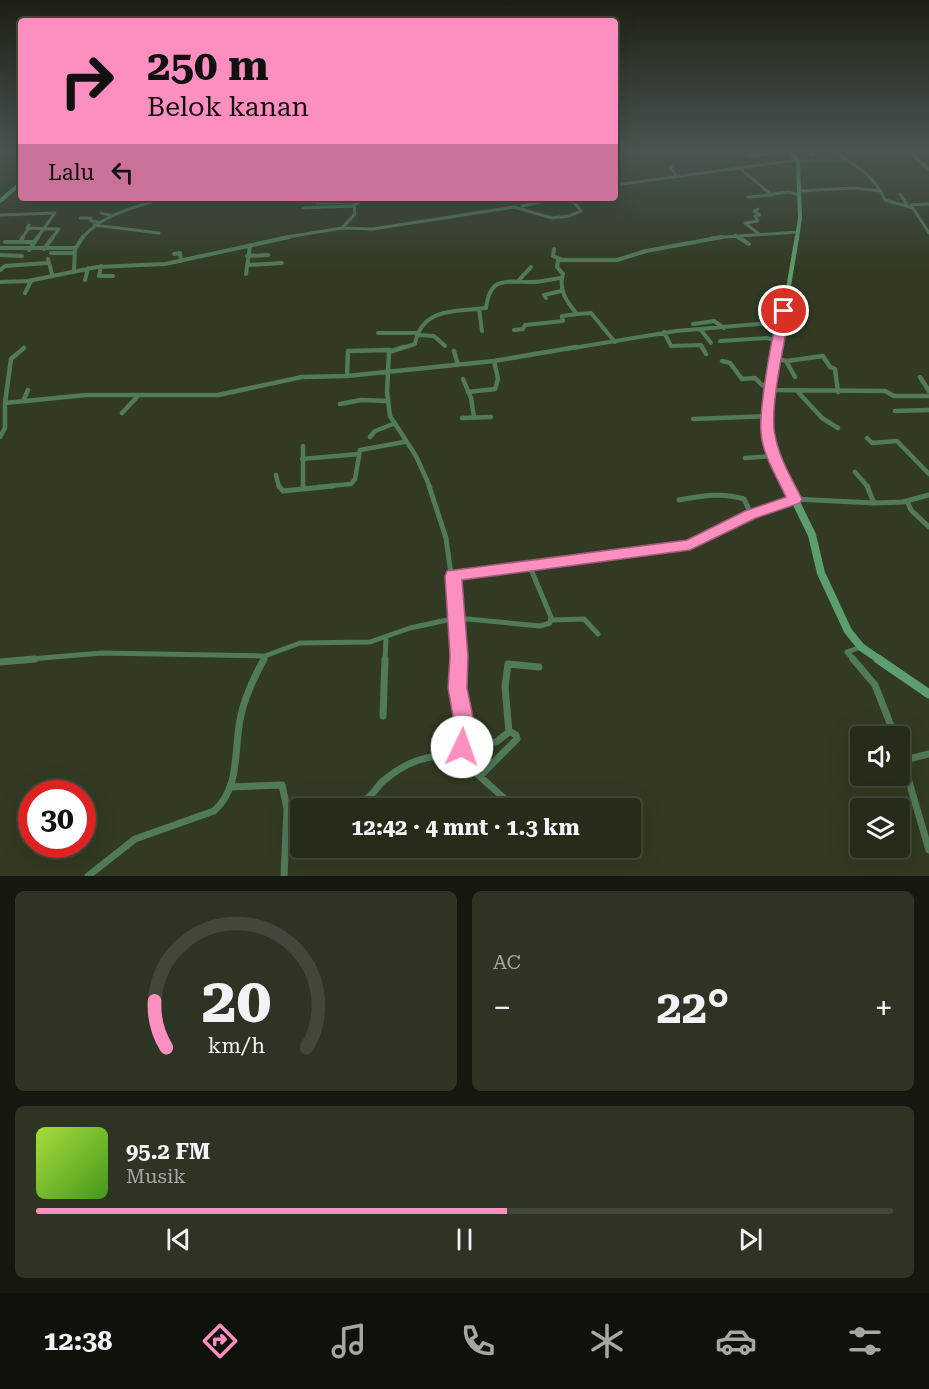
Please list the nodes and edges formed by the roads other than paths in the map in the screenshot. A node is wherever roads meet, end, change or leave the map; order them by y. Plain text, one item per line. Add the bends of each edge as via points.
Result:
1 (14, 190) edge
2 (765, 190) edge
3 (799, 190) edge
4 (831, 190) edge
5 (870, 190) edge
6 (881, 191) joint
7 (799, 193) junction
8 (772, 194) junction
9 (900, 194) dead end
10 (748, 197) dead end
11 (0, 201) edge
12 (156, 201) edge
13 (545, 201) edge
14 (573, 201) edge
15 (358, 202) joint
16 (317, 203) dead end
17 (929, 204) edge
18 (901, 205) junction
19 (907, 205) junction
20 (354, 206) junction
21 (519, 207) junction
22 (40, 208) dead end
23 (303, 208) dead end
24 (758, 209) dead end
25 (102, 213) dead end
26 (37, 214) junction
27 (0, 215) edge
28 (116, 215) junction
29 (80, 219) dead end
30 (98, 222) junction
31 (94, 225) junction
32 (923, 226) junction
33 (929, 226) edge
34 (44, 228) junction
35 (342, 228) junction
36 (798, 232) junction
37 (159, 233) dead end
38 (929, 233) edge
39 (759, 234) junction
40 (735, 235) junction
41 (20, 242) junction
42 (35, 242) junction
43 (749, 244) dead end
44 (250, 246) junction
45 (0, 248) edge
46 (44, 249) junction
47 (554, 249) dead end
48 (29, 250) junction
49 (75, 250) junction
50 (602, 252) dead end
51 (51, 253) dead end
52 (174, 254) dead end
53 (0, 255) edge
54 (22, 255) dead end
55 (268, 255) dead end
56 (166, 256) dead end
57 (247, 256) junction
58 (560, 259) junction
59 (604, 260) junction
60 (181, 261) junction
61 (282, 263) dead end
62 (165, 264) junction
63 (271, 264) junction
64 (248, 265) junction
65 (101, 266) junction
66 (531, 267) dead end
67 (88, 268) junction
68 (268, 269) dead end
69 (0, 270) edge
70 (74, 270) junction
71 (52, 274) junction
72 (246, 274) dead end
73 (113, 276) dead end
74 (561, 278) junction
75 (519, 279) junction
76 (85, 280) dead end
77 (31, 281) junction
78 (0, 282) edge
79 (561, 291) junction
80 (25, 293) dead end
81 (546, 298) dead end
82 (479, 309) junction
83 (578, 314) junction
84 (783, 322) junction
85 (693, 324) dead end
86 (724, 328) junction
87 (514, 330) dead end
88 (701, 330) junction
89 (482, 331) dead end
90 (664, 332) junction
91 (378, 333) dead end
92 (418, 334) junction
93 (720, 341) dead end
94 (779, 341) junction
95 (615, 342) junction
96 (711, 343) dead end
97 (445, 346) dead end
98 (24, 348) dead end
99 (390, 350) junction
100 (454, 351) dead end
101 (706, 354) dead end
102 (777, 359) junction
103 (494, 361) junction
104 (722, 361) dead end
105 (786, 361) junction
106 (458, 365) junction
107 (9, 367) junction
108 (0, 368) edge
109 (390, 372) junction
110 (347, 376) junction
111 (795, 377) dead end
112 (920, 377) dead end
113 (463, 379) dead end
114 (771, 388) junction
115 (28, 390) dead end
116 (468, 392) junction
117 (798, 392) junction
118 (838, 392) junction
119 (929, 392) edge
120 (2, 393) edge
121 (137, 396) junction
122 (929, 396) edge
123 (24, 399) junction
124 (387, 401) junction
125 (5, 403) junction
126 (340, 404) dead end
127 (929, 410) edge
128 (894, 411) dead end
129 (122, 413) dead end
130 (770, 416) junction
131 (474, 417) junction
132 (491, 417) dead end
133 (462, 418) dead end
134 (693, 419) dead end
135 (393, 424) junction
136 (838, 428) dead end
137 (0, 436) edge
138 (370, 437) dead end
139 (867, 438) dead end
140 (404, 442) junction
141 (303, 446) dead end
142 (359, 454) junction
143 (774, 456) junction
144 (745, 458) dead end
145 (302, 459) junction
146 (855, 472) dead end
147 (929, 474) edge
148 (276, 475) dead end
149 (303, 489) junction
150 (929, 495) edge
151 (795, 499) junction
152 (679, 500) dead end
153 (907, 501) junction
154 (874, 503) junction
155 (751, 514) junction
156 (929, 527) edge
157 (530, 567) junction
158 (453, 576) junction
159 (457, 618) junction
160 (552, 620) junction
161 (598, 634) dead end
162 (386, 638) junction
163 (861, 647) junction
164 (265, 656) junction
165 (0, 662) edge
166 (539, 667) dead end
167 (929, 694) edge
168 (383, 716) dead end
169 (891, 726) edge
170 (509, 731) junction
171 (462, 747) junction
172 (929, 754) edge
173 (457, 756) junction
174 (910, 759) edge
175 (480, 776) junction
176 (910, 782) edge
177 (230, 787) junction
178 (504, 798) edge
179 (287, 809) junction
180 (929, 850) edge
181 (88, 876) edge
182 (284, 876) edge

1 - 11 street
2 - 8 street
3 - 7 street
4 - 7 street
5 - 6 street
6 - 18 street via 885,200
7 - 8 street
7 - 36 street
8 - 10 street
9 - 19 street
12 - 28 street
13 - 21 street
14 - 21 street via 581,211 557,218 542,217
15 - 16 street
15 - 20 street
17 - 19 street
18 - 19 street
18 - 32 street via 914,208
20 - 23 street
20 - 35 street via 355,214
21 - 35 street via 364,230
22 - 26 street
24 - 39 street via 754,211 760,215 755,216 758,221 745,223
25 - 28 street
26 - 27 street
26 - 34 street via 55,213
28 - 30 street
29 - 30 street
30 - 31 street
31 - 37 street
31 - 49 street
32 - 33 street
32 - 38 street
34 - 41 street via 29,227
34 - 42 street
34 - 46 street via 59,229
35 - 44 street
36 - 39 street
36 - 84 street
39 - 40 street
40 - 43 street
40 - 59 street
41 - 42 street
41 - 45 street via 6,241
42 - 48 street
44 - 57 street
44 - 60 street
45 - 48 street
46 - 48 street
46 - 49 street
47 - 58 street via 553,256
49 - 51 street
49 - 70 street
50 - 59 street
52 - 60 street via 181,254
53 - 54 street
55 - 57 street
56 - 62 street
57 - 64 street
58 - 59 street
58 - 74 street via 557,262
60 - 62 street
61 - 63 street
62 - 65 street
63 - 64 street
63 - 68 street
64 - 72 street
65 - 67 street
65 - 73 street via 99,276
66 - 75 street
67 - 70 street
67 - 76 street
69 - 71 street via 47,261
70 - 71 street
71 - 77 street
74 - 75 street via 533,282
74 - 79 street
75 - 82 street via 494,285 487,308
77 - 78 street
77 - 80 street
79 - 81 street via 544,295
79 - 83 street
82 - 89 street
82 - 92 street via 433,315 418,329
83 - 87 street via 562,316 563,321
83 - 95 street via 590,312
84 - 86 street
84 - 94 street
85 - 86 street via 714,321
86 - 88 street
88 - 90 street
88 - 96 street
90 - 95 street
90 - 101 street via 671,346 701,345
91 - 92 street
92 - 97 street via 434,336
92 - 99 street via 415,344
93 - 94 street
94 - 102 street
95 - 103 street
98 - 107 street via 12,357
99 - 109 street
99 - 110 street via 348,351
100 - 106 street
102 - 105 street
102 - 114 street
103 - 106 street
103 - 116 street via 498,379 495,389
104 - 114 street via 730,363 742,378 755,378
105 - 111 street
105 - 118 street via 824,357 836,369
106 - 109 street
107 - 108 street
107 - 120 street
109 - 110 street
109 - 124 street
110 - 121 street via 299,378 211,396
112 - 119 street
113 - 116 street
114 - 117 street
114 - 130 street
115 - 123 street
116 - 131 street
117 - 118 street
117 - 136 street via 826,424
118 - 122 street via 885,391 894,396
120 - 125 street
121 - 123 street
121 - 129 street
123 - 125 street
124 - 126 street
124 - 135 street
125 - 137 street via 5,428
127 - 128 street
130 - 134 street
130 - 143 street via 767,433
131 - 132 street
131 - 133 street
135 - 138 street
135 - 140 street
139 - 147 street via 872,443 897,441
140 - 142 street via 363,449
140 - 158 street via 419,460 437,510
141 - 145 street
142 - 145 street
142 - 149 street via 354,483
143 - 144 street
143 - 151 street
145 - 149 street
146 - 154 street
148 - 149 street via 281,490
150 - 153 street
151 - 154 street
151 - 155 street
151 - 163 street via 812,535 821,573 848,631
152 - 155 street via 733,495 744,499
153 - 154 street
153 - 156 street
155 - 157 street via 690,545
157 - 158 street
157 - 160 street
158 - 159 street
159 - 160 street via 540,626
159 - 162 street via 410,628
159 - 171 street via 457,688 465,727
160 - 161 street via 584,619
162 - 164 street via 361,643 296,644
162 - 168 street
163 - 167 street
163 - 169 street via 847,652 875,685
164 - 165 street via 102,653
164 - 177 street via 242,711
166 - 170 street via 507,665
170 - 171 street via 496,742
170 - 175 street via 517,739
171 - 173 street
172 - 174 street
173 - 175 street
173 - 179 street via 417,758 363,801
175 - 178 street
176 - 180 street
177 - 179 street via 282,785
177 - 181 street via 220,808 129,842
179 - 182 street

